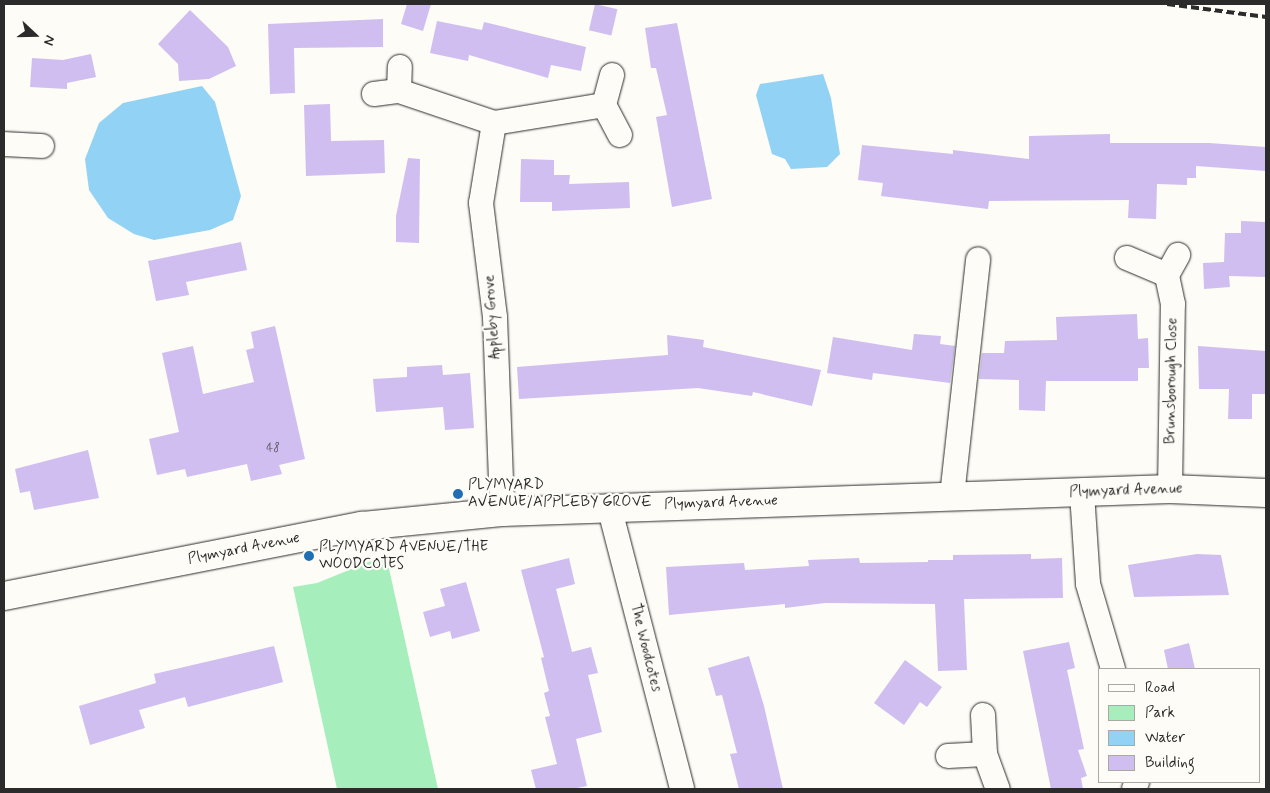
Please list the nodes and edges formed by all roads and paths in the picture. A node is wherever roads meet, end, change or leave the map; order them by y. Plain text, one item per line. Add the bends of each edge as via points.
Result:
1 (400, 67) dead end
2 (612, 75) dead end
3 (399, 91) junction
4 (374, 94) dead end
5 (604, 105) junction
6 (494, 123) junction
7 (620, 135) dead end
8 (4, 144) edge
9 (42, 146) dead end
10 (1127, 258) dead end
11 (978, 259) dead end
12 (1170, 489) junction
13 (1266, 492) edge
14 (1082, 493) junction
15 (952, 496) junction
16 (609, 506) junction
17 (502, 512) junction
18 (4, 596) edge
19 (1113, 668) edge
20 (983, 715) dead end
21 (985, 754) junction
22 (948, 756) dead end
23 (682, 789) edge
24 (998, 789) edge

1 - 3 street
2 - 5 street
3 - 4 street
3 - 6 street
5 - 6 street
5 - 7 street
6 - 17 street, Appleby Grove via 481,203 495,317
8 - 9 street
10 - 12 street, Brunsborough Close via 1173,265
11 - 15 street
12 - 13 street, Plymyard Avenue
12 - 14 street, Plymyard Avenue
14 - 15 street, Plymyard Avenue
14 - 19 street via 1088,584
15 - 16 street, Plymyard Avenue
16 - 17 street, Plymyard Avenue
16 - 23 street, The Woodcotes
17 - 18 street, Plymyard Avenue via 362,526
20 - 21 street
21 - 22 street
21 - 24 street

